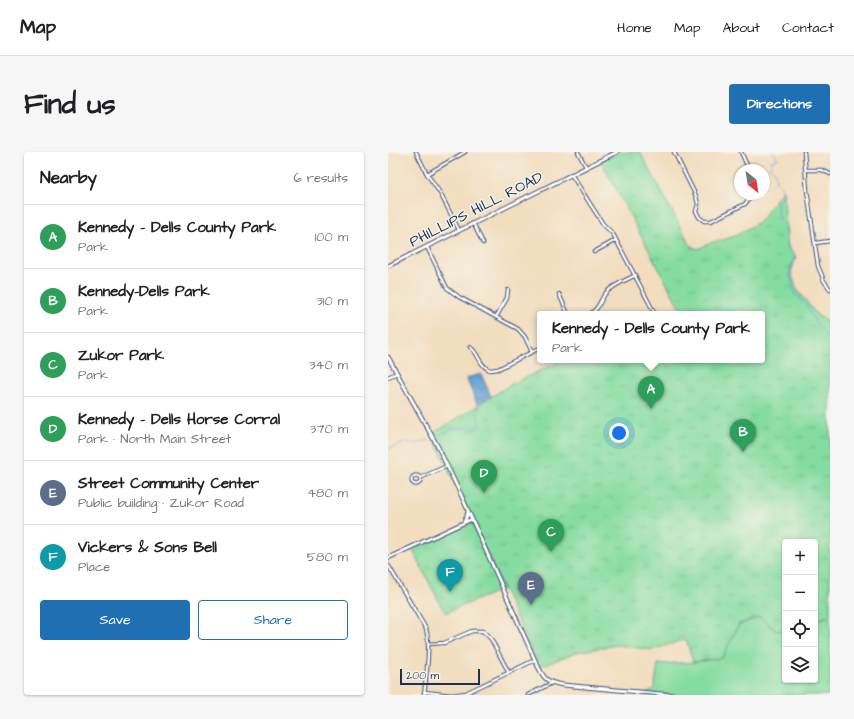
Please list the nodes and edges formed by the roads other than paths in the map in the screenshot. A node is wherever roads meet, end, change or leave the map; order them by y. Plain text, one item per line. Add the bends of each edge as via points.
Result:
1 (416, 152) edge
2 (465, 152) edge
3 (578, 152) edge
4 (617, 152) edge
5 (674, 152) edge
6 (742, 152) edge
7 (804, 152) edge
8 (747, 164) edge
9 (586, 167) junction
10 (806, 170) junction
11 (426, 174) junction
12 (571, 174) junction
13 (830, 174) edge
14 (748, 200) edge
15 (473, 223) junction
16 (459, 230) junction
17 (616, 240) junction
18 (830, 241) edge
19 (815, 243) junction
20 (484, 244) dead end
21 (426, 246) junction
22 (594, 252) dead end
23 (388, 266) edge
24 (636, 276) junction
25 (830, 289) edge
26 (508, 290) dead end
27 (560, 294) dead end
28 (567, 311) edge
29 (594, 311) edge
30 (654, 311) edge
31 (496, 317) junction
32 (470, 347) dead end
33 (537, 350) edge
34 (532, 352) junction
35 (388, 357) edge
36 (397, 373) junction
37 (388, 377) edge
38 (447, 466) junction
39 (420, 478) dead end
40 (467, 507) junction
41 (472, 519) junction
42 (460, 524) junction
43 (388, 558) edge
44 (388, 565) edge
45 (428, 644) junction
46 (535, 660) junction
47 (509, 673) junction
48 (552, 683) junction
49 (424, 694) edge
50 (528, 695) edge
51 (672, 695) edge

1 - 11 street
2 - 11 street
3 - 9 street
4 - 9 street, PHILLIPS HILL ROAD
5 - 14 street via 696,196 696,211 699,217 711,220 745,204
6 - 8 street
7 - 10 street
9 - 12 street, PHILLIPS HILL ROAD
10 - 13 street via 822,170
10 - 19 street
11 - 16 street via 440,193
12 - 15 street, PHILLIPS HILL ROAD
12 - 17 street
15 - 16 street, PHILLIPS HILL ROAD
15 - 20 street
16 - 21 street, PHILLIPS HILL ROAD
17 - 22 street
17 - 24 street
18 - 19 street
19 - 25 street via 820,274
21 - 23 street, PHILLIPS HILL ROAD
21 - 31 street via 447,288
24 - 29 street via 609,290
24 - 30 street
26 - 31 street via 507,298
27 - 28 street
31 - 34 street via 522,332
32 - 34 street via 483,366 490,370 498,369
33 - 34 street
35 - 36 street
36 - 37 street
36 - 38 street
38 - 39 street
38 - 40 street
40 - 41 street
40 - 42 street via 467,518
41 - 42 street
41 - 46 street
42 - 43 street
44 - 45 street via 426,629
45 - 47 street via 444,643 472,631 483,631 491,639
45 - 49 street
46 - 47 street
46 - 48 street via 545,679
47 - 49 street via 458,695
48 - 50 street
48 - 51 street

